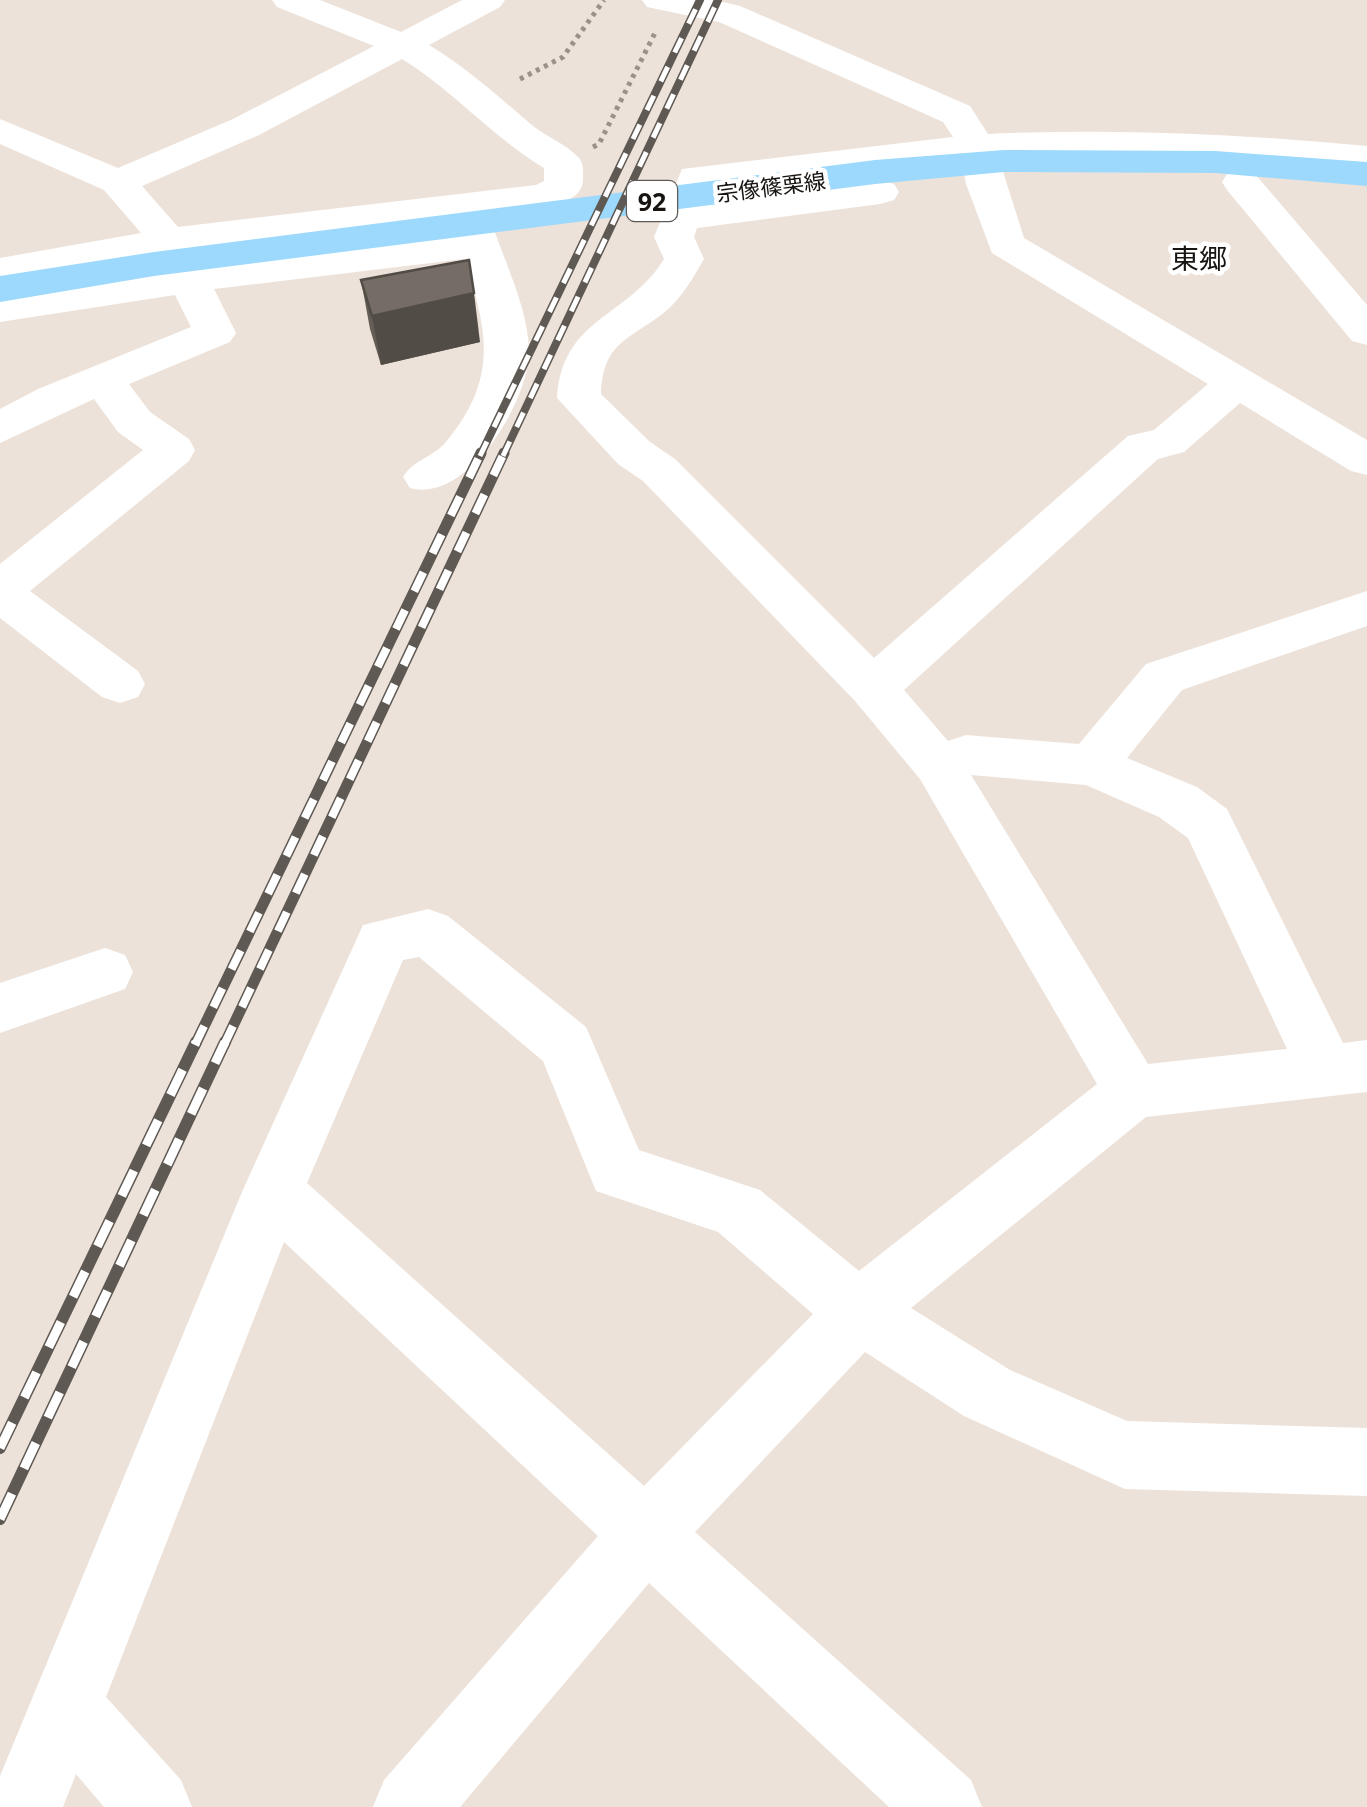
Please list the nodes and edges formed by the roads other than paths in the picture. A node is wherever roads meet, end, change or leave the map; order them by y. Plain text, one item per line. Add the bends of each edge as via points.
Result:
1 (289, 0) edge
2 (488, 0) edge
3 (665, 2) edge
4 (403, 46) junction
5 (0, 130) edge
6 (1367, 157) edge
7 (981, 165) junction
8 (1367, 174) edge
9 (118, 182) junction
10 (1240, 182) junction
11 (1367, 192) edge
12 (472, 226) junction
13 (168, 240) junction
14 (0, 270) edge
15 (189, 280) junction
16 (0, 289) edge
17 (0, 309) edge
18 (1367, 332) edge
19 (102, 379) junction
20 (1235, 384) junction
21 (0, 428) edge
22 (1367, 460) edge
23 (426, 477) dead end
24 (0, 592) edge
25 (1367, 608) edge
26 (120, 684) dead end
27 (873, 688) junction
28 (938, 765) junction
29 (1092, 765) junction
30 (105, 972) dead end
31 (0, 1008) edge
32 (1345, 1069) edge
33 (1132, 1092) junction
34 (273, 1192) junction
35 (859, 1312) junction
36 (1367, 1462) edge
37 (646, 1533) junction
38 (67, 1708) junction
39 (26, 1807) edge
40 (154, 1807) edge
41 (411, 1807) edge
42 (944, 1807) edge

1 - 4 street
2 - 4 street
3 - 7 street via 728,13 957,114
4 - 9 street via 230,135
4 - 12 street via 450,72 563,163 564,186
5 - 9 street
6 - 7 street via 1160,142
7 - 10 street
7 - 20 street via 1006,244
7 - 27 street via 903,189 681,218 674,237 684,259 666,288 596,338 577,375 578,398 659,470
8 - 16 main road, 宗像篠栗線 / 92 via 1004,160 154,264
9 - 13 street
10 - 11 street
10 - 18 street
12 - 13 street
12 - 15 street
12 - 23 street via 509,354 458,457
13 - 14 street
13 - 15 street
15 - 17 street
15 - 19 street via 215,333
19 - 21 street
19 - 24 street via 134,422 173,450
20 - 22 street
20 - 27 street via 1168,442 1144,447
24 - 26 street
25 - 29 street via 1164,676
27 - 28 street
28 - 29 street via 966,755
28 - 33 street
29 - 32 street via 1178,802 1208,824 1311,1036
30 - 31 street
32 - 33 street
33 - 35 street
34 - 35 street via 383,941 428,932 565,1045 618,1171 738,1210
34 - 37 street
34 - 38 street
35 - 36 street via 987,1393 1124,1454
35 - 37 street
37 - 41 street
37 - 42 street
38 - 39 street
38 - 40 street

